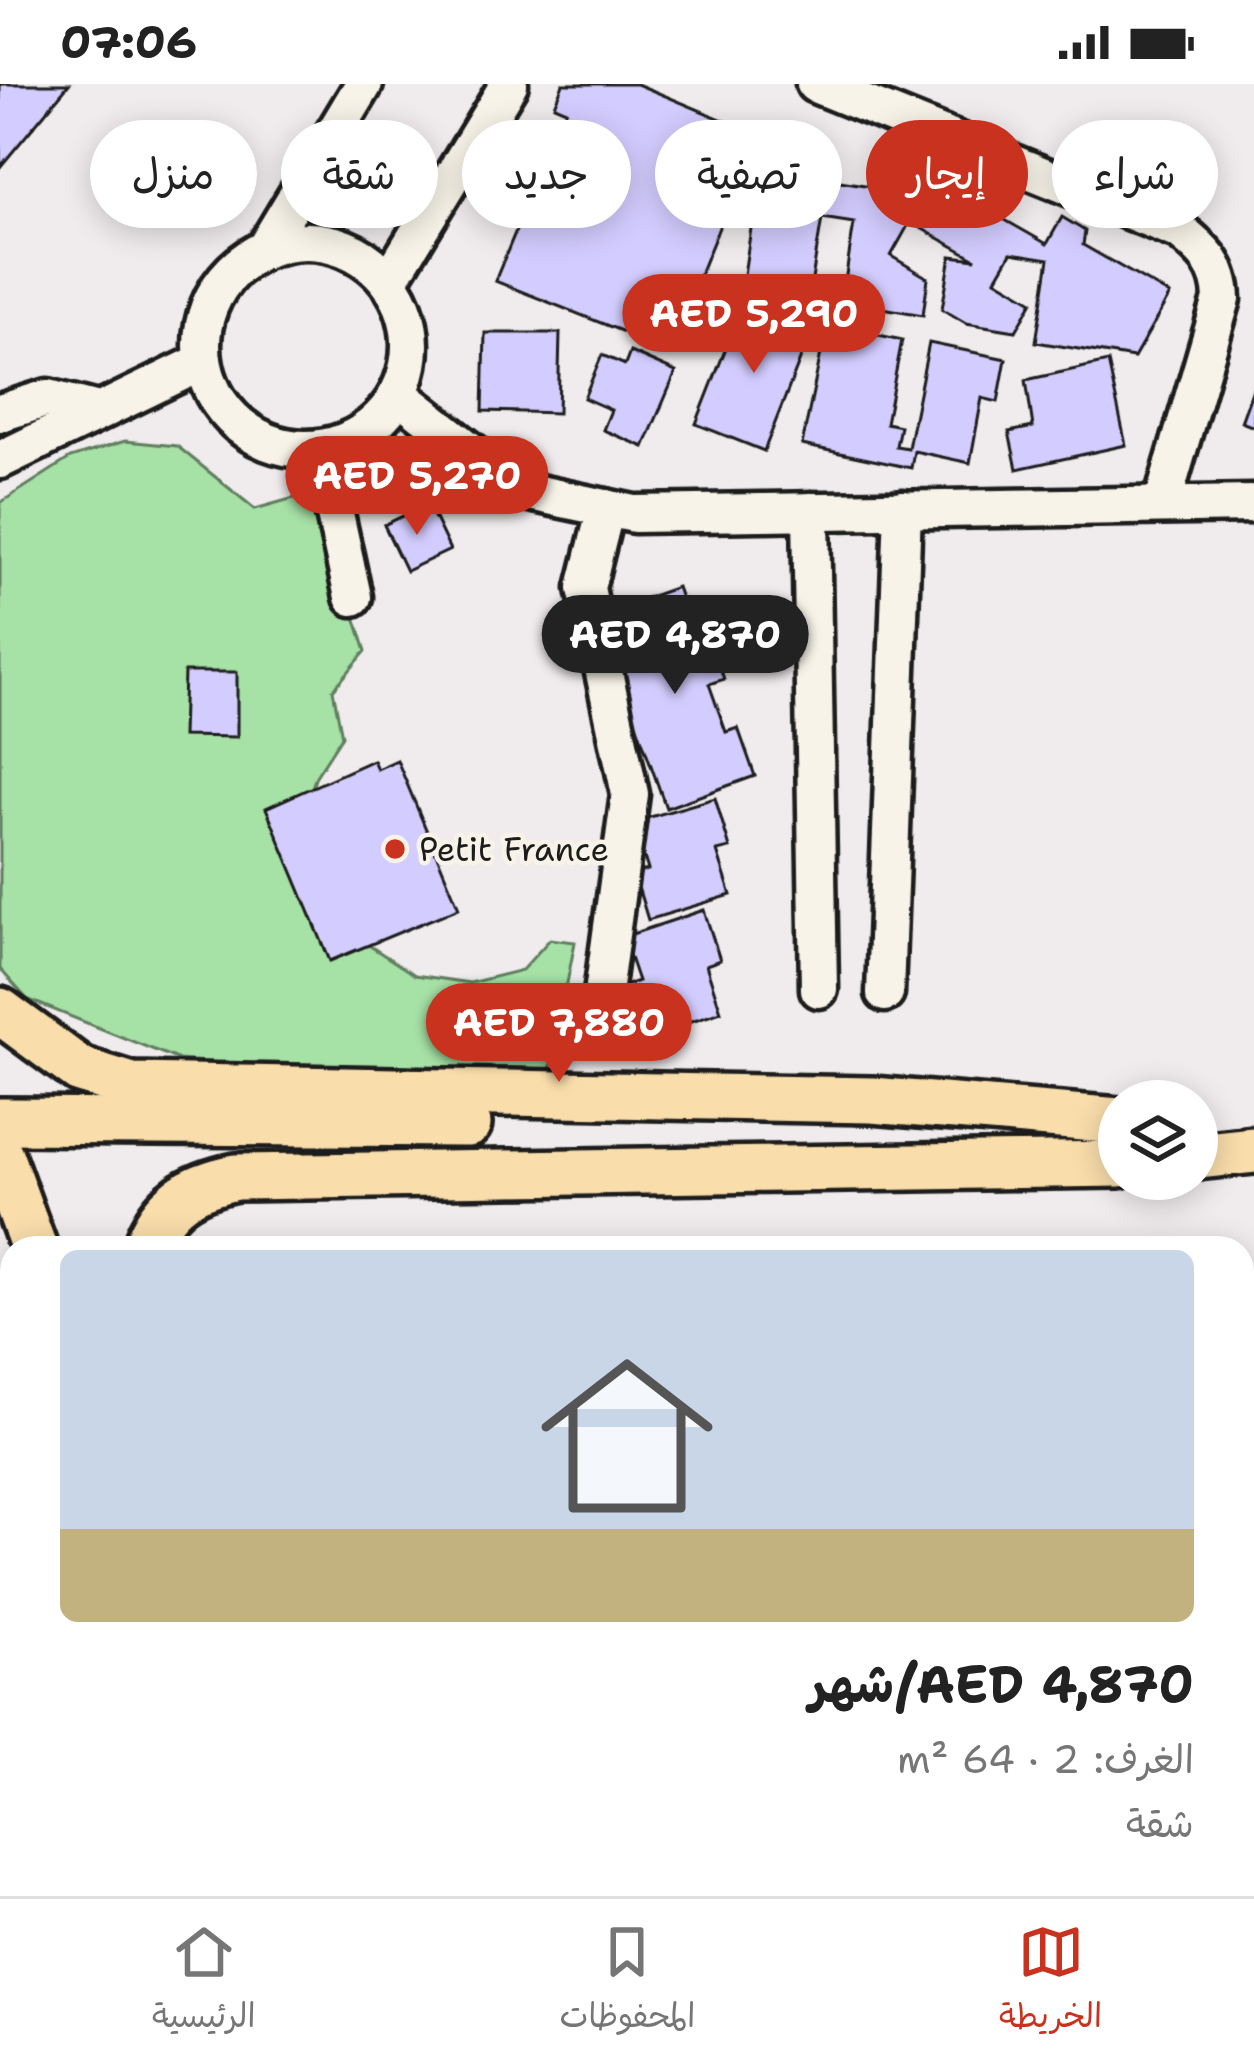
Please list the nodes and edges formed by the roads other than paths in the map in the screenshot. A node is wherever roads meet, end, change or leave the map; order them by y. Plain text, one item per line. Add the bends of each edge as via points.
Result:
1 (364, 84) edge
2 (509, 84) edge
3 (815, 84) edge
4 (266, 247) junction
5 (389, 281) junction
6 (202, 362) junction
7 (398, 394) junction
8 (98, 411) junction
9 (0, 413) edge
10 (321, 449) junction
11 (0, 460) edge
12 (1254, 504) edge
13 (1162, 505) junction
14 (606, 508) junction
15 (903, 509) junction
16 (811, 511) junction
17 (353, 596) dead end
18 (819, 989) dead end
19 (885, 993) dead end
20 (602, 1000) dead end
21 (0, 1011) edge
22 (0, 1121) edge
23 (1098, 1123) edge
24 (1098, 1125) edge
25 (0, 1155) edge
26 (1098, 1164) edge
27 (30, 1236) edge
28 (151, 1236) edge

1 - 4 street
2 - 5 street
3 - 13 street via 1180,231 1207,252 1221,276 1222,299
4 - 5 street via 299,239 333,243
4 - 6 street via 213,293
5 - 7 street via 410,337
6 - 8 street
6 - 10 street via 212,393 244,429 289,448
7 - 10 street via 353,439
7 - 14 street via 520,490
8 - 9 street via 48,398
8 - 11 street
10 - 17 street
12 - 13 street
13 - 15 street
14 - 16 street
14 - 20 street via 586,588 630,794
15 - 16 street
15 - 19 street
16 - 18 street
21 - 23 main road via 80,1070 132,1086 872,1100
22 - 24 main road
25 - 27 main road
26 - 28 main road via 236,1177 178,1197

